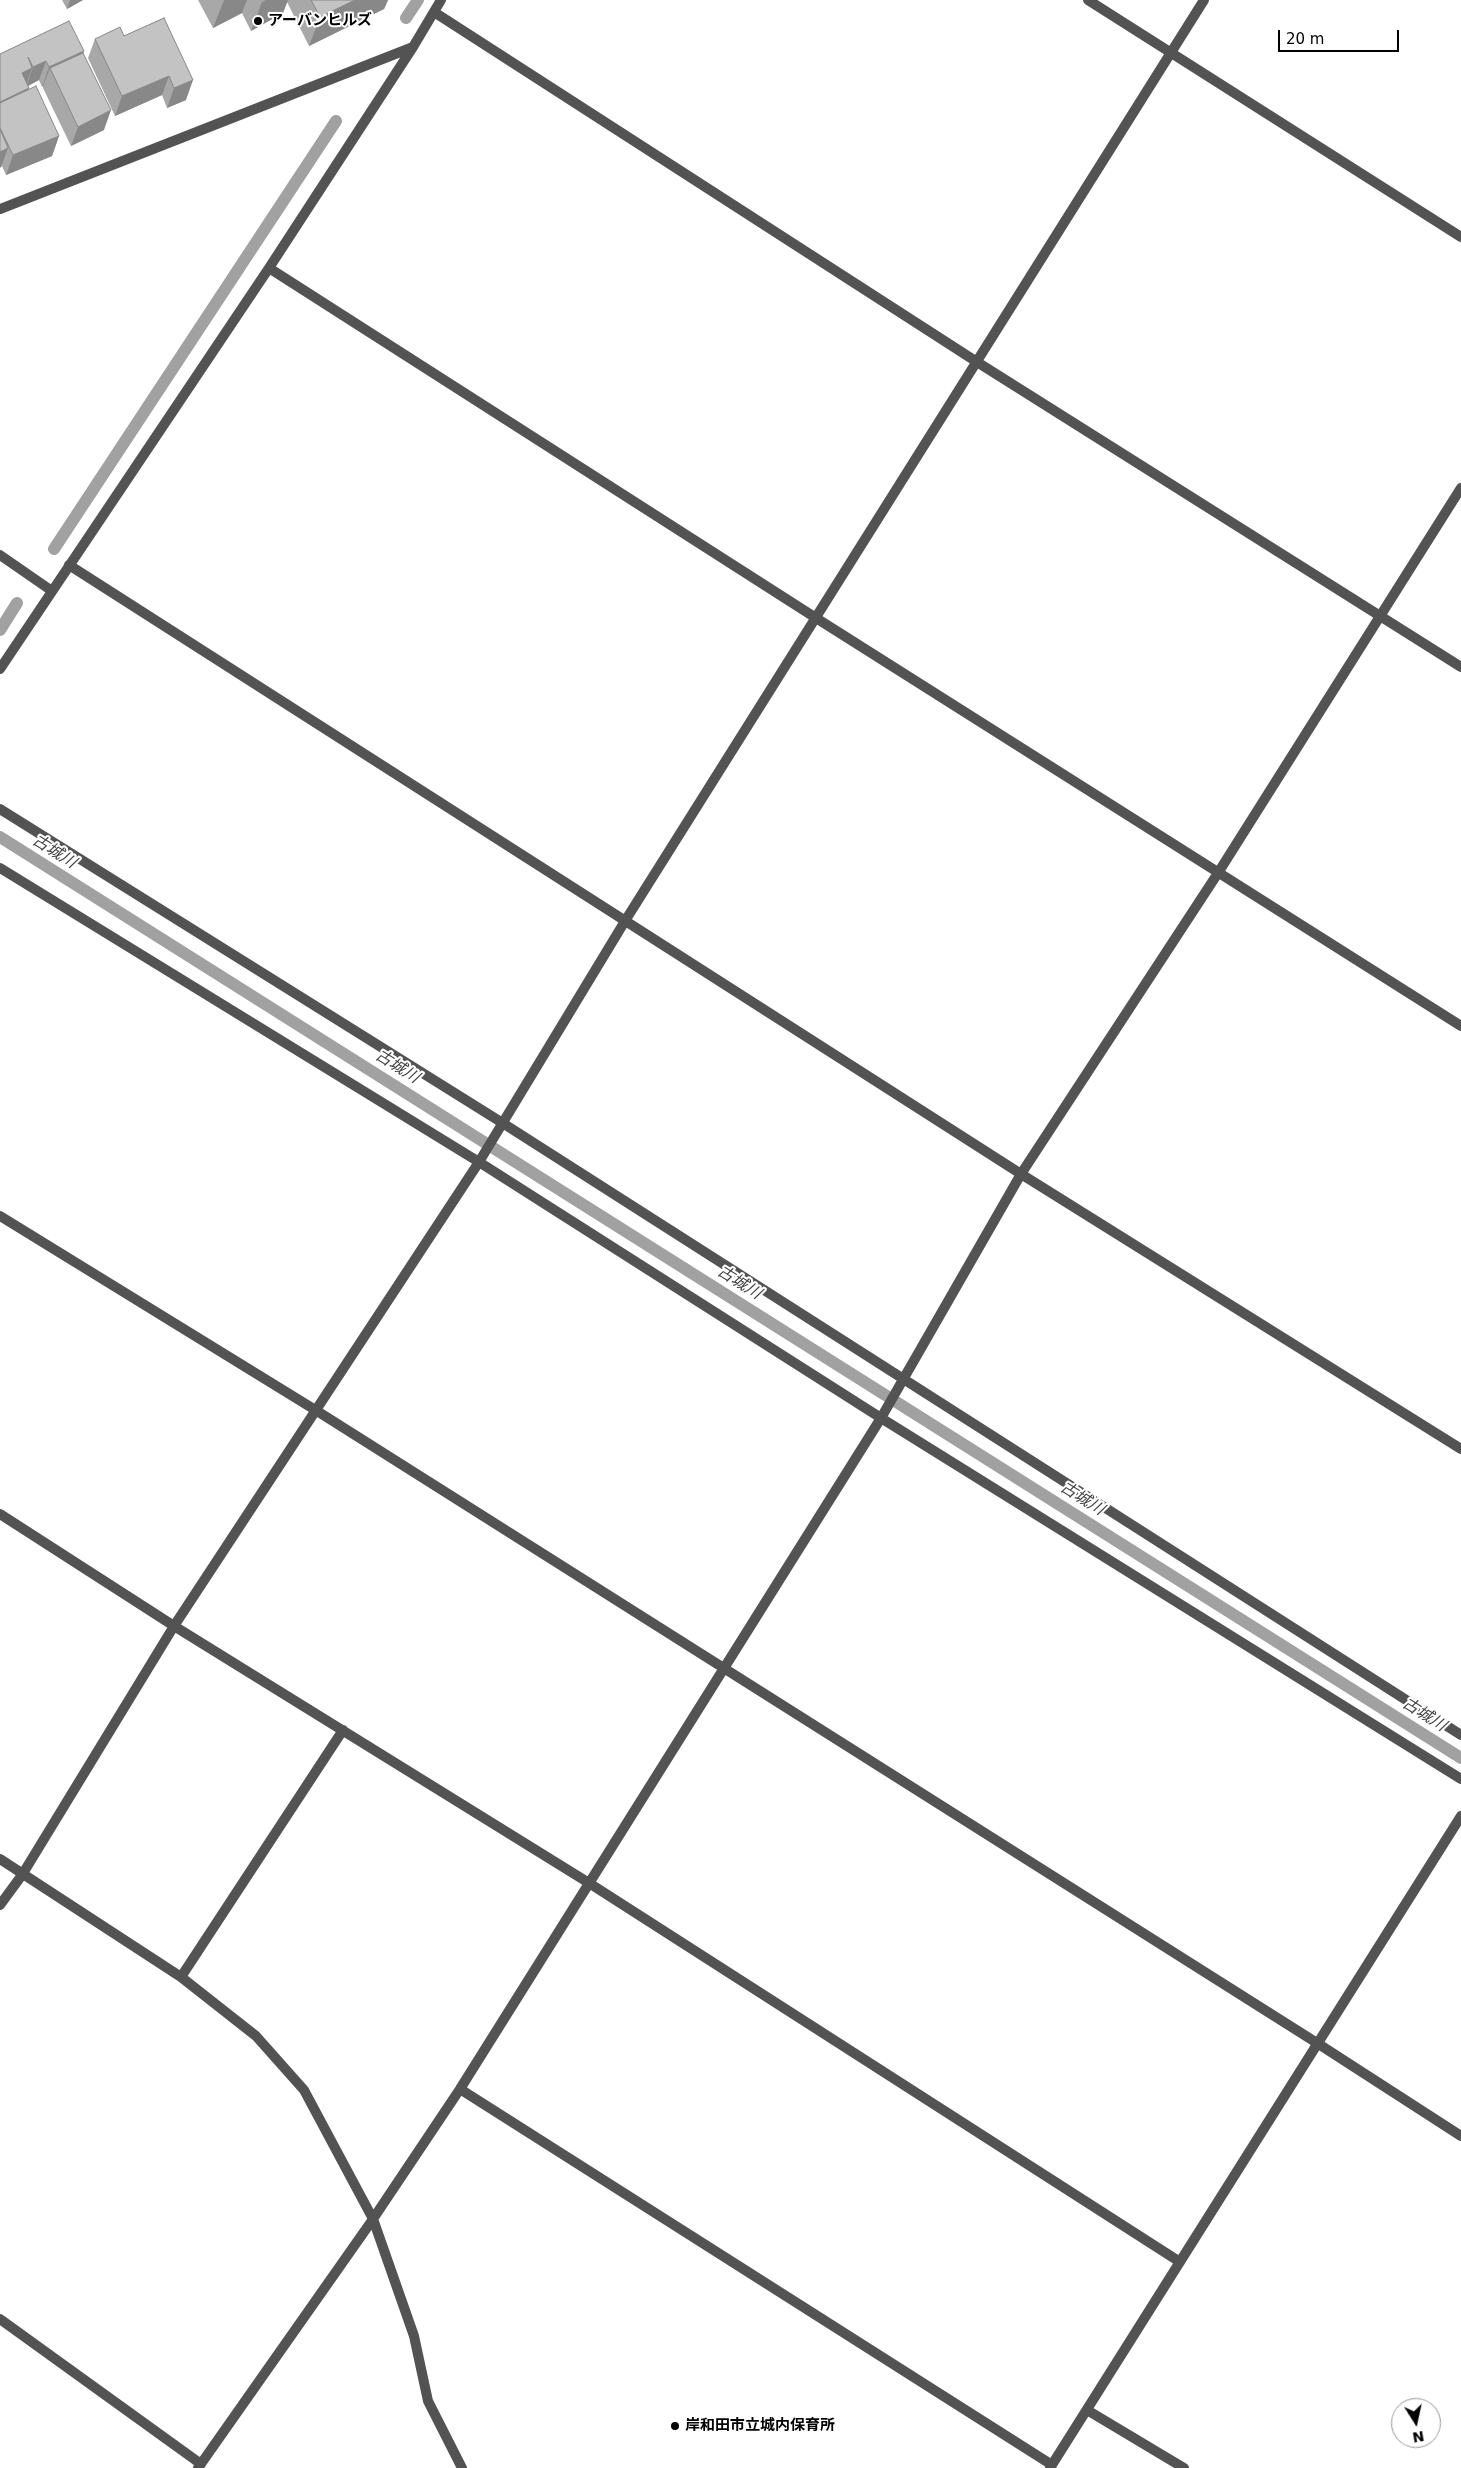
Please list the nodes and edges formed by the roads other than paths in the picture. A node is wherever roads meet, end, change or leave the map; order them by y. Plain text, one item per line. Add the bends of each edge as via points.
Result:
1 (441, 0) edge
2 (1088, 0) edge
3 (1204, 0) edge
4 (434, 12) junction
5 (414, 47) junction
6 (1171, 53) junction
7 (0, 209) edge
8 (1461, 236) edge
9 (269, 268) junction
10 (976, 362) junction
11 (1461, 488) edge
12 (0, 555) edge
13 (69, 565) junction
14 (52, 591) junction
15 (1379, 616) junction
16 (816, 618) junction
17 (1461, 667) edge
18 (0, 669) edge
19 (0, 809) edge
20 (0, 868) edge
21 (1218, 873) junction
22 (625, 921) junction
23 (1461, 1026) edge
24 (502, 1122) junction
25 (479, 1162) junction
26 (1021, 1174) junction
27 (0, 1216) edge
28 (902, 1378) junction
29 (317, 1412) junction
30 (881, 1418) junction
31 (1461, 1449) edge
32 (0, 1514) edge
33 (174, 1626) junction
34 (723, 1668) junction
35 (342, 1730) junction
36 (1461, 1736) edge
37 (1461, 1779) edge
38 (1461, 1816) edge
39 (0, 1859) edge
40 (22, 1875) junction
41 (588, 1883) junction
42 (0, 1905) edge
43 (181, 1977) junction
44 (1317, 2043) junction
45 (460, 2089) junction
46 (1461, 2136) edge
47 (372, 2219) junction
48 (1180, 2262) junction
49 (0, 2319) edge
50 (1087, 2410) junction
51 (200, 2466) edge
52 (1051, 2467) edge
53 (462, 2468) edge
54 (1184, 2468) edge

1 - 4 street
2 - 6 street
3 - 6 street
4 - 5 street
4 - 10 street
5 - 7 street
5 - 9 street
6 - 8 street
6 - 10 street
9 - 13 street
9 - 16 street
10 - 15 street
10 - 16 street
11 - 15 street
12 - 14 street
13 - 14 street
13 - 22 street
14 - 18 street
15 - 17 street
15 - 21 street
16 - 21 street
16 - 22 street
19 - 24 street
20 - 25 street
21 - 23 street
21 - 26 street
22 - 24 street
22 - 26 street
24 - 25 street
24 - 28 street
25 - 29 street
25 - 30 street
26 - 28 street
26 - 31 street
27 - 29 street
28 - 30 street
28 - 36 street
29 - 33 street
29 - 34 street
30 - 34 street
30 - 37 street
32 - 33 street
33 - 35 street
33 - 40 street
34 - 41 street
34 - 44 street
35 - 41 street
35 - 43 street
38 - 44 street
39 - 40 street
40 - 42 street
40 - 43 street
41 - 45 street
41 - 48 street
43 - 47 street via 256,2036 304,2090
44 - 46 street
44 - 48 street
45 - 47 street
45 - 52 street
47 - 51 street
47 - 53 street via 414,2336 428,2401
48 - 50 street
49 - 51 street
50 - 52 street
50 - 54 street

